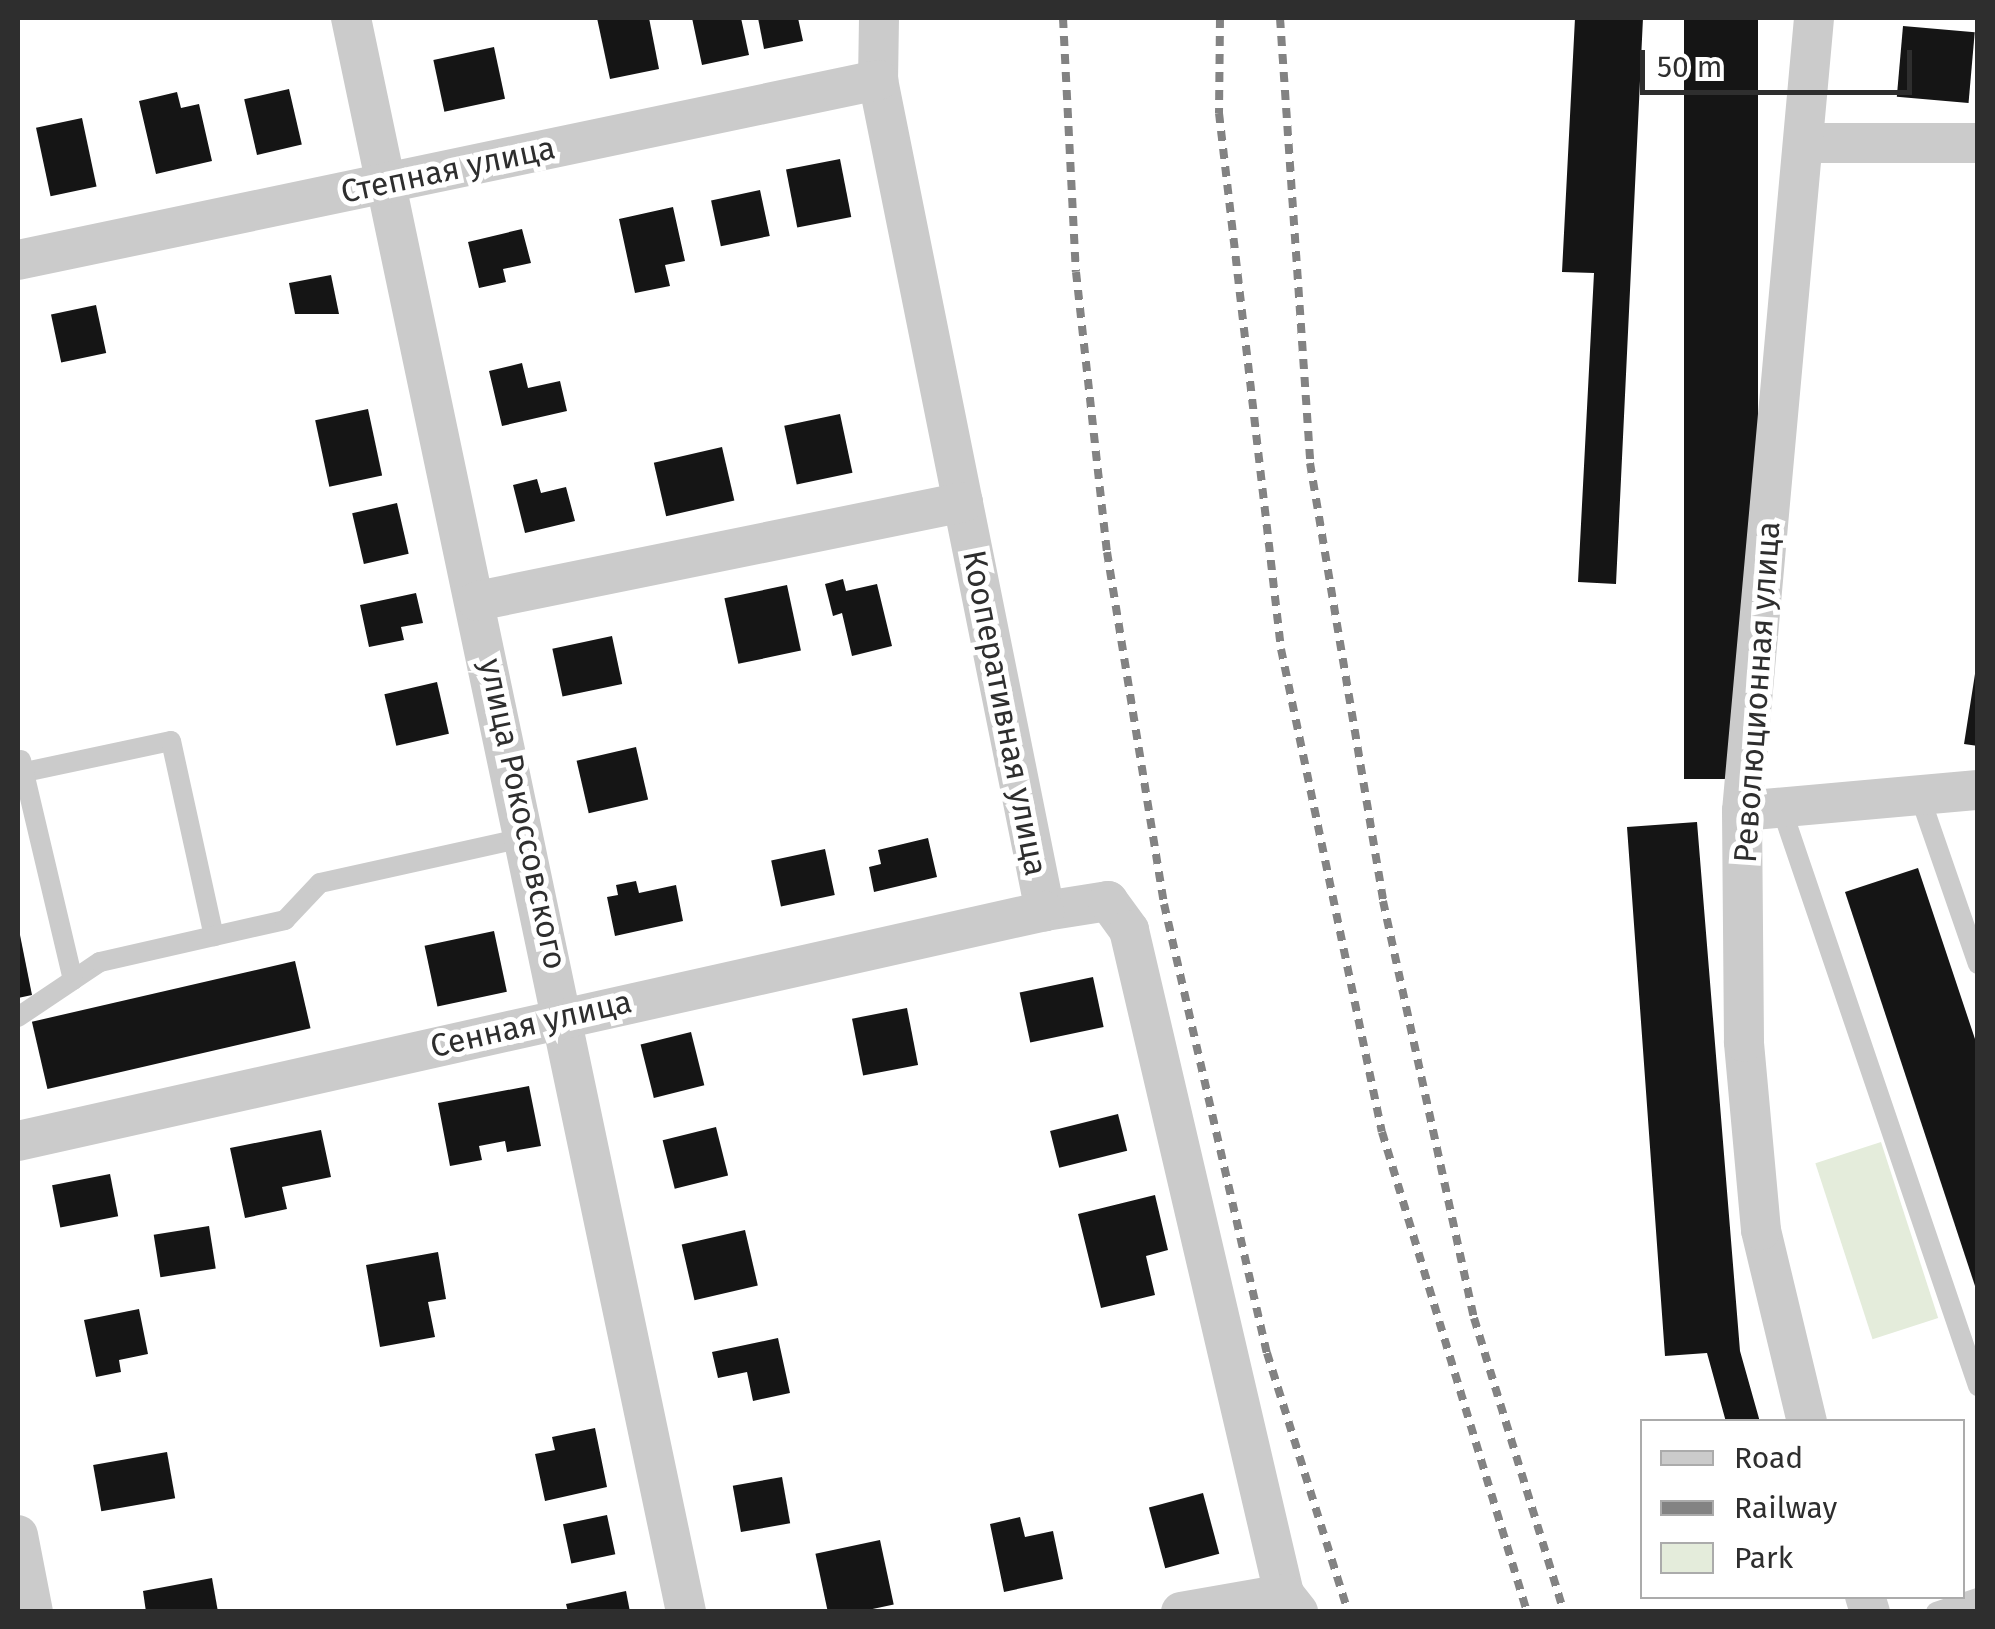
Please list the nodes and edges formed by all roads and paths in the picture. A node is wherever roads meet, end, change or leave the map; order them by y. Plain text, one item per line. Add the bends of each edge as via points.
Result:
1 (352, 18) edge
2 (879, 18) edge
3 (1814, 18) edge
4 (878, 80) junction
5 (1804, 143) junction
6 (1978, 143) edge
7 (389, 183) junction
8 (18, 260) edge
9 (963, 502) junction
10 (477, 601) junction
11 (1978, 790) edge
12 (1919, 794) junction
13 (1761, 809) junction
14 (528, 837) junction
15 (1045, 911) junction
16 (214, 936) junction
17 (1978, 964) edge
18 (73, 980) junction
19 (566, 1016) junction
20 (18, 1018) edge
21 (18, 1141) edge
22 (1978, 1386) edge
23 (1806, 1419) edge
24 (18, 1535) edge
25 (1978, 1598) edge
26 (1291, 1602) edge
27 (33, 1612) edge
28 (686, 1612) edge
29 (1182, 1612) edge
30 (1936, 1612) edge

1 - 7 street, улица Рокоссовского
2 - 4 street, Кооперативная улица
3 - 5 street, Революционная улица
4 - 7 street, Степная улица
4 - 9 street, Кооперативная улица
5 - 6 street
5 - 13 street, Революционная улица
7 - 8 street, Степная улица
7 - 10 street, улица Рокоссовского
9 - 10 street
9 - 15 street, Кооперативная улица
10 - 14 street, улица Рокоссовского
11 - 12 street
12 - 13 street
12 - 17 lane
13 - 22 lane
13 - 23 street, Революционная улица via 1744,1042 1761,1230
14 - 16 lane via 320,883 286,920
14 - 19 street, улица Рокоссовского
15 - 19 street, Сенная улица
15 - 26 street, Кооперативная улица via 1108,901 1129,930
16 - 18 lane via 100,962
16 - 18 lane via 170,741 23,766
18 - 20 lane
19 - 21 street, Сенная улица
19 - 28 street, улица Рокоссовского
24 - 27 street
25 - 30 lane
26 - 29 street

